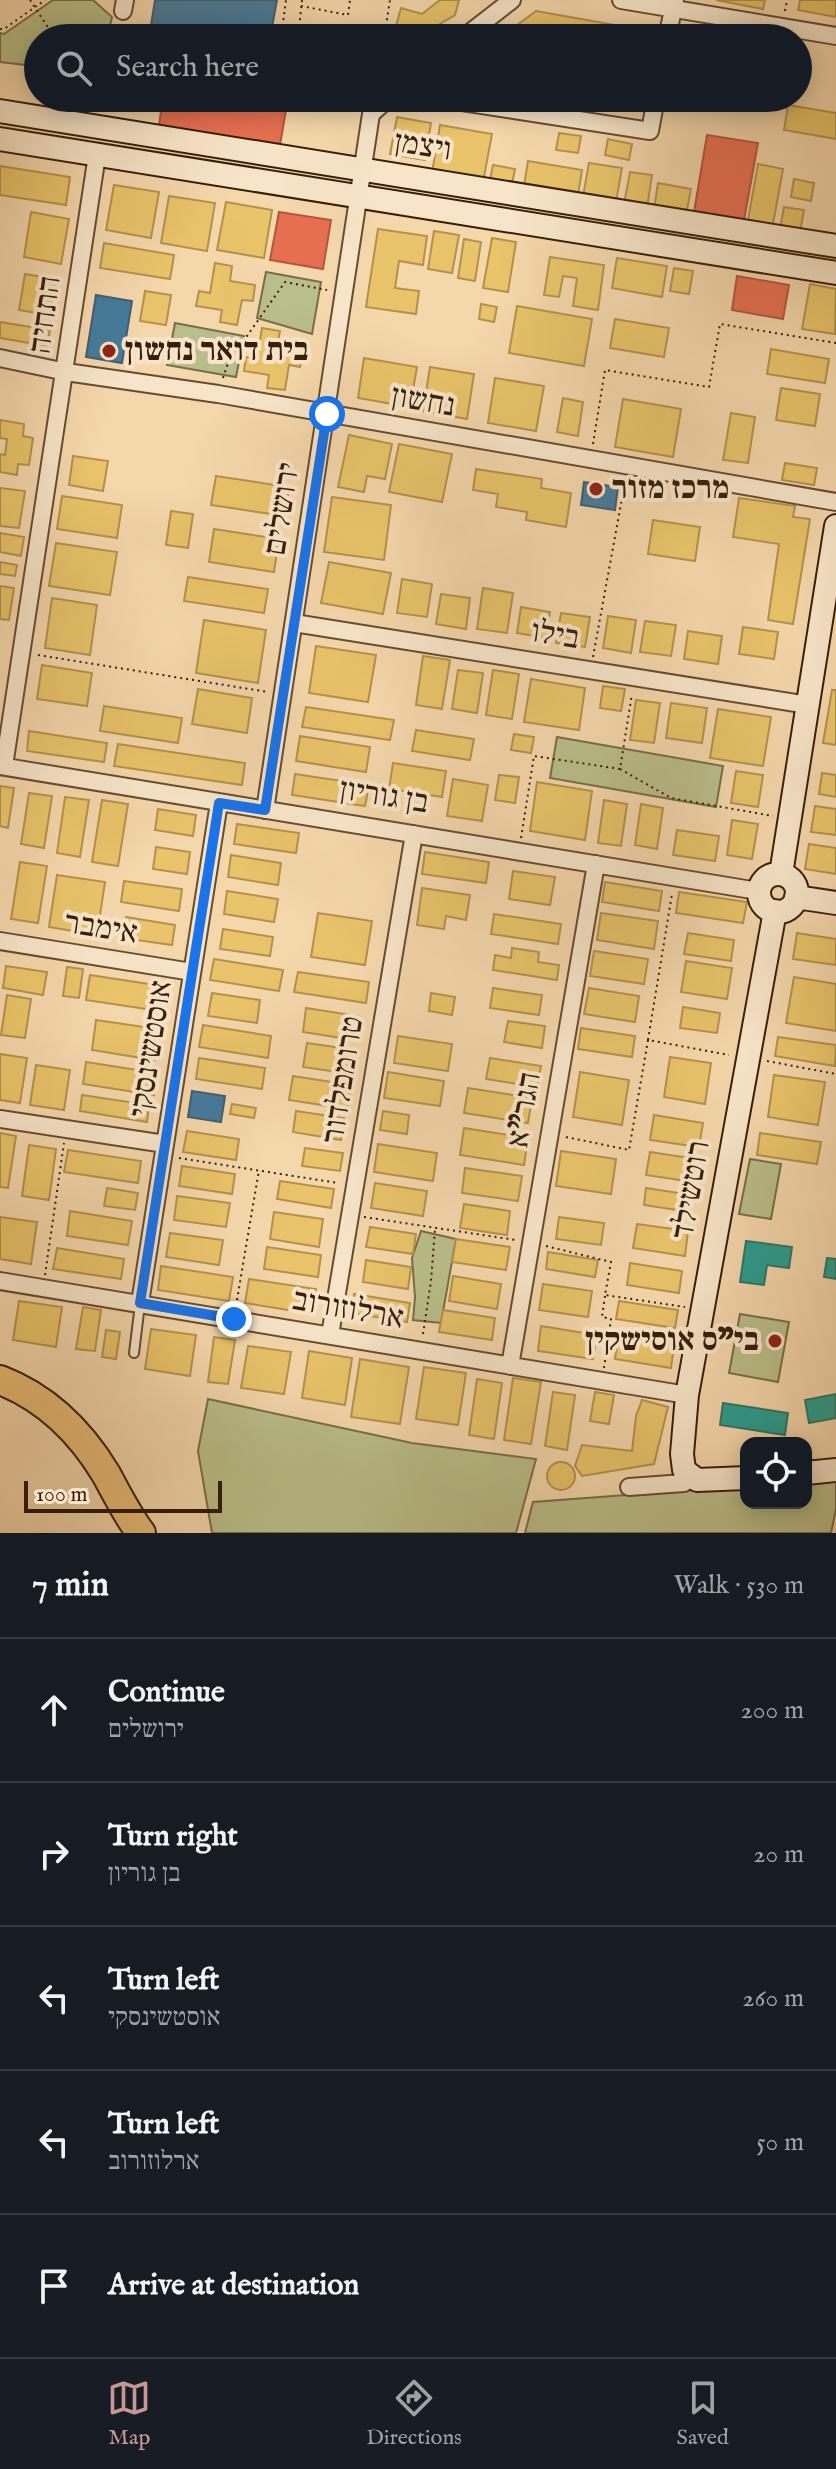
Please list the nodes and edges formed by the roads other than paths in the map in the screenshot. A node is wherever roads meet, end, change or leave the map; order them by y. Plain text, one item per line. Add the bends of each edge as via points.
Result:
1 (512, 0) edge
2 (621, 0) edge
3 (674, 4) edge
4 (481, 24) edge
5 (670, 24) edge
6 (775, 24) edge
7 (812, 31) edge
8 (836, 36) edge
9 (0, 111) edge
10 (373, 112) edge
11 (527, 112) edge
12 (653, 112) edge
13 (0, 139) edge
14 (97, 155) junction
15 (362, 170) junction
16 (357, 196) junction
17 (836, 246) edge
18 (836, 273) edge
19 (0, 358) edge
20 (66, 372) junction
21 (327, 414) junction
22 (836, 502) edge
23 (836, 526) edge
24 (294, 623) junction
25 (808, 705) junction
26 (2, 766) edge
27 (219, 803) junction
28 (265, 810) junction
29 (414, 834) junction
30 (596, 864) junction
31 (781, 874) junction
32 (758, 891) junction
33 (796, 897) junction
34 (836, 903) edge
35 (775, 911) junction
36 (0, 941) edge
37 (192, 972) junction
38 (0, 1119) edge
39 (164, 1150) junction
40 (0, 1281) edge
41 (140, 1303) junction
42 (330, 1335) junction
43 (134, 1353) dead end
44 (510, 1366) junction
45 (0, 1380) edge
46 (687, 1395) junction
47 (836, 1470) edge
48 (812, 1472) edge
49 (691, 1478) junction
50 (740, 1478) edge
51 (629, 1487) dead end
52 (141, 1533) edge

1 - 4 street
2 - 3 street
3 - 5 street
3 - 6 street
7 - 8 street
9 - 15 main road, ויצמן
10 - 15 street, ירושלים
11 - 12 street via 650,131
13 - 14 main road, ויצמן
14 - 16 main road, ויצמן
14 - 20 street, התחיה
15 - 16 street, ירושלים
15 - 17 main road, ויצמן
16 - 18 main road, ויצמן
16 - 21 street, ירושלים
19 - 20 street, נחשון
20 - 21 street, נחשון
20 - 26 street, התחיה
21 - 22 street, נחשון
21 - 24 street, ירושלים
23 - 25 main road
24 - 25 street, בילו
24 - 28 street, ירושלים
25 - 31 main road
26 - 27 street, בן גוריון
27 - 28 street, בן גוריון
27 - 37 street, אוסטשינסקי
28 - 29 street, בן גוריון
29 - 30 street, בן גוריון
29 - 42 street, טרומפלדור
30 - 32 street, בן גוריון
30 - 44 street, הגר"א
31 - 32 main road via 764,879
31 - 33 main road via 794,882
32 - 35 main road via 762,904
33 - 34 main road
33 - 35 main road via 785,911
35 - 46 main road, רוטשילד
36 - 37 street, אימבר
37 - 39 street, אוסטשינסקי
38 - 39 street
39 - 41 street, אוסטשינסקי
40 - 41 street, ארלוזורוב
41 - 42 street, ארלוזורוב
41 - 43 lane
42 - 44 street, ארלוזורוב
44 - 46 street, ארלוזורוב
45 - 52 highway via 38,1399 73,1429
46 - 49 main road, רוטשילד via 682,1465
47 - 48 main road
49 - 50 main road
49 - 51 street

